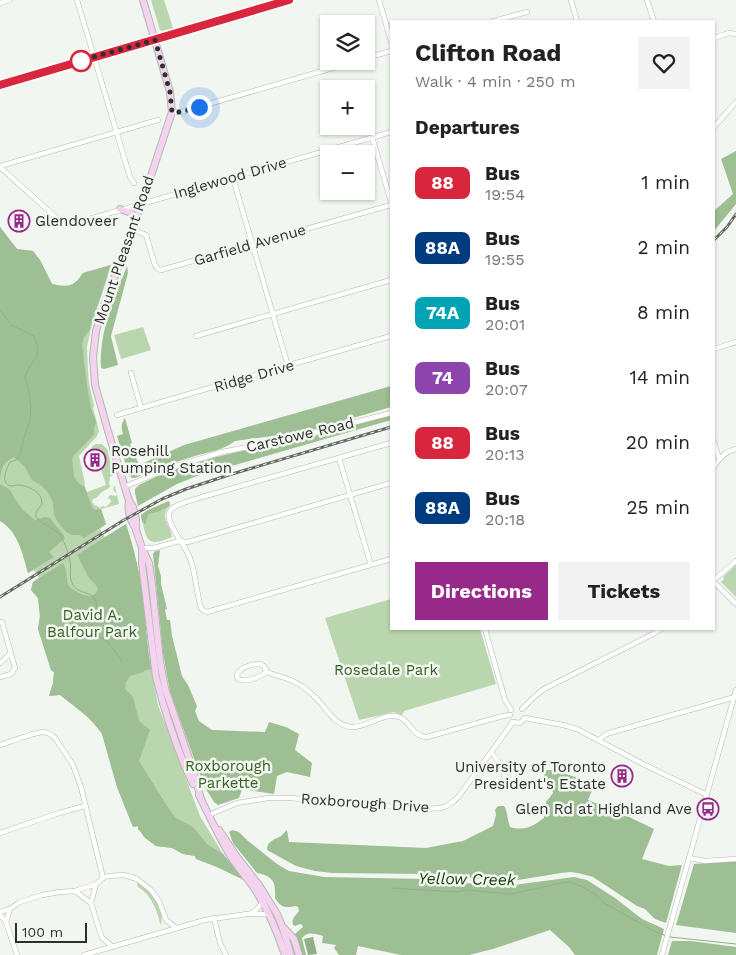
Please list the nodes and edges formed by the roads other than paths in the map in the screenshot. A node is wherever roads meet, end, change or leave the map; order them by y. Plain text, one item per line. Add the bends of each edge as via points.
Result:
1 (9, 0) edge
2 (77, 0) edge
3 (143, 0) edge
4 (289, 0) edge
5 (379, 0) edge
6 (571, 0) edge
7 (647, 0) edge
8 (0, 3) edge
9 (527, 12) dead end
10 (498, 20) edge
11 (578, 20) edge
12 (654, 20) edge
13 (736, 34) edge
14 (390, 38) edge
15 (715, 38) edge
16 (155, 40) junction
17 (390, 51) edge
18 (375, 55) edge
19 (94, 57) junction
20 (326, 70) edge
21 (0, 85) edge
22 (736, 102) edge
23 (172, 112) junction
24 (158, 120) dead end
25 (715, 126) edge
26 (116, 132) junction
27 (390, 132) edge
28 (372, 137) junction
29 (0, 166) edge
30 (233, 178) junction
31 (134, 183) dead end
32 (390, 200) edge
33 (141, 203) junction
34 (390, 204) edge
35 (120, 209) junction
36 (136, 218) junction
37 (132, 229) junction
38 (252, 244) junction
39 (390, 280) edge
40 (273, 315) junction
41 (196, 336) dead end
42 (390, 336) edge
43 (736, 342) edge
44 (715, 349) edge
45 (288, 366) junction
46 (131, 373) dead end
47 (141, 408) junction
48 (390, 413) edge
49 (117, 415) dead end
50 (390, 443) edge
51 (715, 446) edge
52 (736, 449) edge
53 (339, 458) junction
54 (718, 459) junction
55 (715, 464) edge
56 (390, 483) edge
57 (124, 487) junction
58 (350, 495) junction
59 (179, 541) junction
60 (142, 548) junction
61 (390, 559) edge
62 (736, 561) edge
63 (371, 565) junction
64 (715, 580) edge
65 (715, 582) edge
66 (736, 604) edge
67 (2, 622) dead end
68 (485, 630) edge
69 (659, 630) edge
70 (11, 653) junction
71 (0, 663) edge
72 (266, 672) junction
73 (0, 677) edge
74 (736, 690) edge
75 (735, 697) edge
76 (515, 710) junction
77 (525, 718) junction
78 (513, 722) junction
79 (599, 740) junction
80 (0, 745) edge
81 (491, 753) junction
82 (505, 773) dead end
83 (707, 795) junction
84 (85, 806) junction
85 (210, 817) junction
86 (0, 833) edge
87 (689, 858) junction
88 (736, 858) edge
89 (103, 878) junction
90 (96, 884) junction
91 (75, 891) junction
92 (263, 902) junction
93 (91, 903) junction
94 (10, 909) junction
95 (0, 914) edge
96 (247, 914) junction
97 (269, 914) junction
98 (214, 918) junction
99 (166, 920) junction
100 (6, 922) junction
101 (282, 926) junction
102 (176, 928) junction
103 (160, 933) junction
104 (102, 938) junction
105 (113, 947) junction
106 (99, 951) junction
107 (17, 955) edge
108 (84, 955) edge
109 (226, 955) edge
110 (285, 955) edge
111 (292, 955) edge
112 (299, 955) edge
113 (662, 955) edge

1 - 8 street
2 - 19 street
3 - 16 main road, Mount Pleasant Road
4 - 16 street
5 - 14 street
6 - 11 street
7 - 12 street
9 - 10 street
13 - 15 street
16 - 19 main road
16 - 23 main road, Mount Pleasant Road via 170,92
17 - 18 street
19 - 21 main road
19 - 26 street
20 - 23 street via 182,112
22 - 25 street
23 - 33 main road, Mount Pleasant Road
24 - 26 street
26 - 29 street
26 - 31 street
27 - 28 street, Inglewood Drive
28 - 30 street, Inglewood Drive
28 - 32 street
29 - 35 street, Inglewood Drive via 65,224
30 - 33 street, Inglewood Drive
30 - 38 street
33 - 35 street, Inglewood Drive
33 - 36 main road, Mount Pleasant Road
34 - 38 street, Garfield Avenue
35 - 36 main road
36 - 37 main road, Mount Pleasant Road
37 - 38 street, Garfield Avenue via 146,235 155,265 161,270
37 - 57 main road, Mount Pleasant Road via 96,330 93,357 95,385
38 - 40 street
39 - 40 street
40 - 41 street
40 - 45 street
42 - 45 street, Ridge Drive
43 - 44 street
45 - 47 street, Ridge Drive
46 - 47 street
47 - 49 street, Ridge Drive
48 - 57 street, Carstowe Road via 294,438 222,452
50 - 53 street
51 - 54 street
52 - 54 street via 727,451
53 - 58 street
53 - 59 street via 176,506 168,514
54 - 55 street
56 - 58 street
57 - 60 main road, Mount Pleasant Road via 133,507
58 - 59 street via 188,542
58 - 63 street
59 - 60 street
59 - 63 street via 191,561 204,612
60 - 85 main road, Mount Pleasant Road via 149,563 165,688 201,799
61 - 63 street
62 - 64 street
65 - 66 street
67 - 70 street
68 - 76 street via 505,700
69 - 76 street via 544,689
70 - 71 street
70 - 73 street via 14,670
72 - 72 street via 262,665 256,664 241,668 237,677 246,680
72 - 76 street via 298,683 334,720 350,726 396,716 406,721 418,735 427,737
74 - 75 street
75 - 79 street via 606,734
75 - 83 street
76 - 77 street via 525,713
76 - 78 street
77 - 78 street via 520,723
77 - 79 street via 570,726
78 - 81 street, Roxborough Drive
79 - 83 street
80 - 84 street via 39,733 52,734 73,765
81 - 82 street
81 - 85 street, Roxborough Drive via 457,798 441,808 415,809 282,797 246,801
83 - 87 street
84 - 86 street
84 - 89 street
85 - 92 main road, Mount Pleasant Road via 233,860
85 - 101 main road, Mount Pleasant Road via 260,886
87 - 88 street via 705,861
87 - 113 street
89 - 90 street
89 - 99 street via 124,876 142,882 159,901
90 - 91 street
90 - 93 street
91 - 93 street
91 - 94 street via 45,894
92 - 96 street via 254,912
92 - 97 main road, Mount Pleasant Road
93 - 104 street
94 - 95 street
94 - 100 street
95 - 100 street
96 - 97 street
96 - 98 street
97 - 110 main road, Mount Pleasant Road
98 - 102 street
98 - 109 street
99 - 102 street
99 - 103 street
100 - 107 street
101 - 111 main road, Mount Pleasant Road
101 - 112 main road via 294,939
102 - 103 street
103 - 105 street
104 - 105 street
104 - 106 street
105 - 106 street
106 - 108 street

